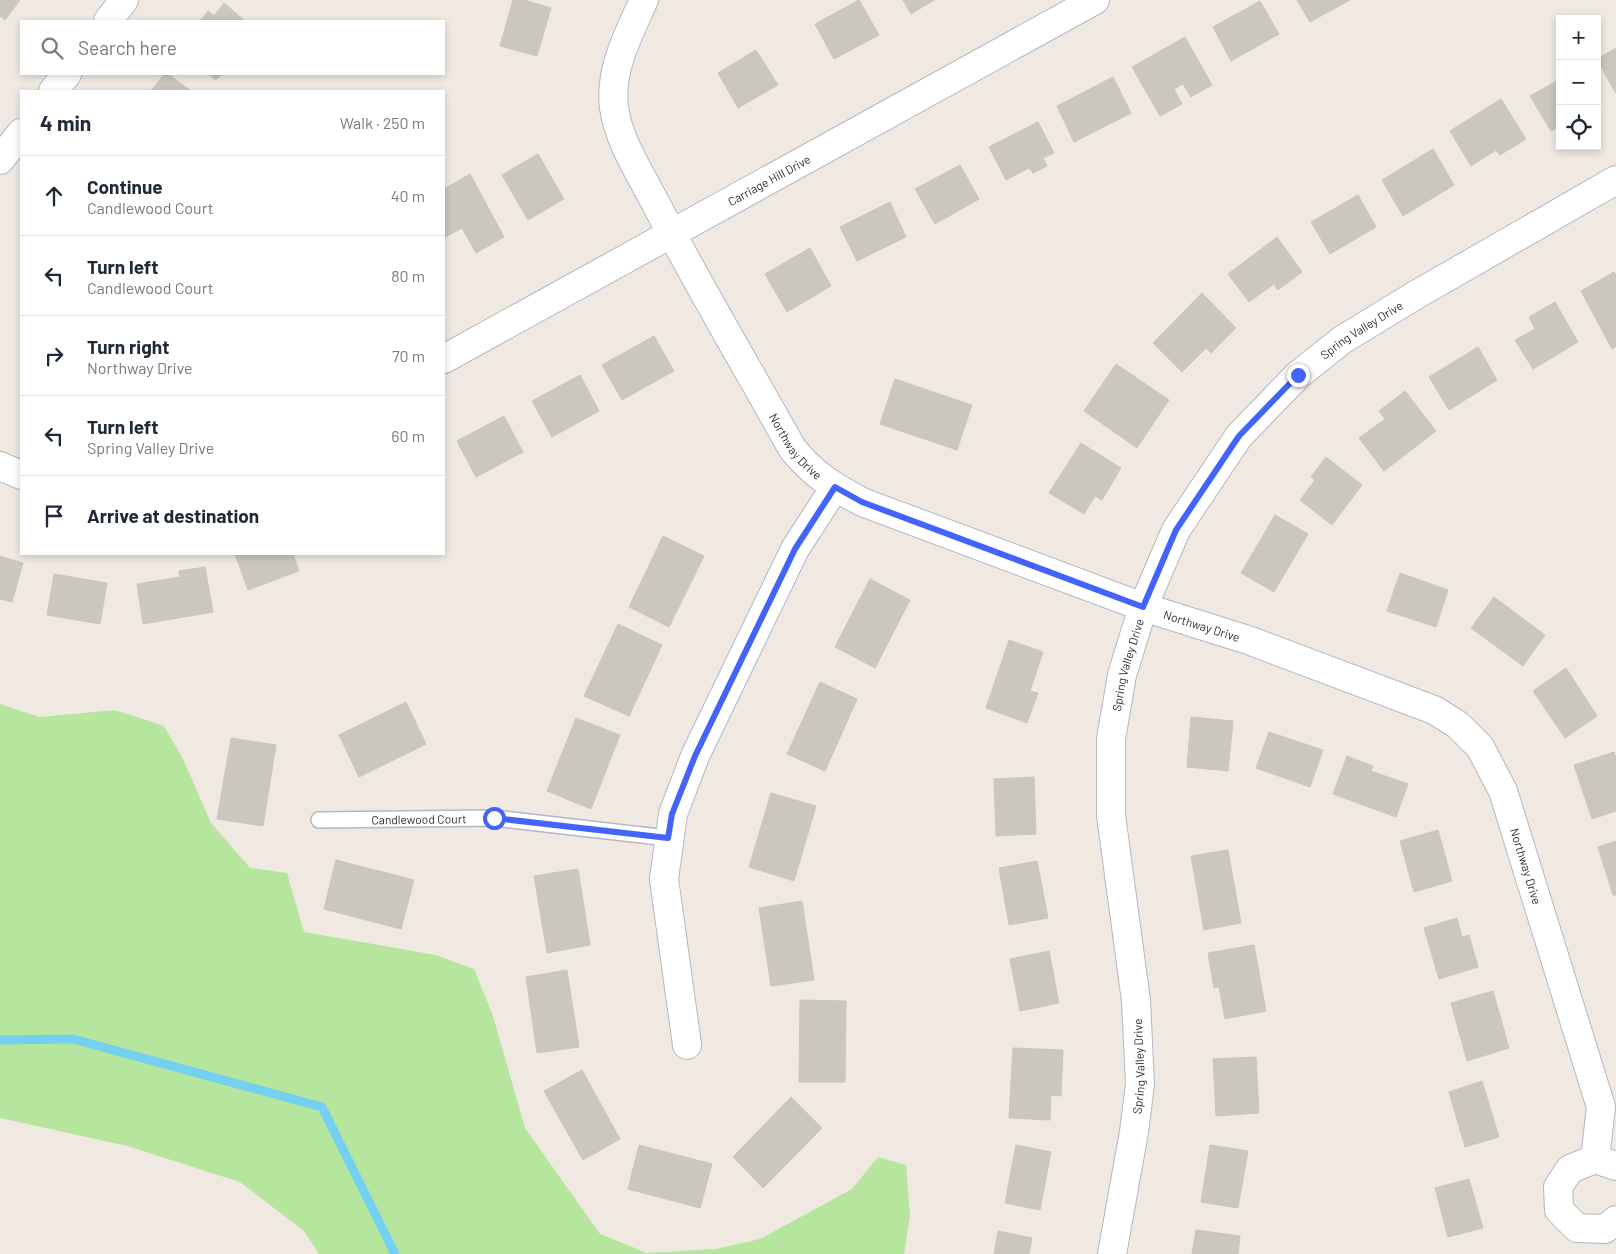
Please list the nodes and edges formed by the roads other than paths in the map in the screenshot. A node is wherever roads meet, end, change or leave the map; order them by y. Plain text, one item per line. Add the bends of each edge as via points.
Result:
1 (124, 0) edge
2 (644, 0) edge
3 (1095, 0) edge
4 (109, 20) edge
5 (66, 75) edge
6 (55, 90) edge
7 (20, 134) edge
8 (0, 160) edge
9 (1616, 180) edge
10 (672, 234) junction
11 (445, 359) edge
12 (0, 466) edge
13 (20, 475) edge
14 (835, 487) junction
15 (1143, 607) junction
16 (319, 820) dead end
17 (668, 838) junction
18 (687, 1045) dead end
19 (1605, 1163) edge
20 (1616, 1220) edge
21 (1112, 1254) edge

1 - 4 street
2 - 10 street, Northway Drive via 625,41 614,80 614,107 620,135
3 - 10 street, Carriage Hill Drive
5 - 6 street
7 - 8 street
9 - 15 street, Spring Valley Drive via 1342,340 1298,375 1239,436 1176,530
10 - 11 street, Carriage Hill Drive
10 - 14 street, Northway Drive via 792,448 805,464
12 - 13 street
14 - 15 street, Northway Drive via 862,502
14 - 17 street via 795,549 695,756 672,814
15 - 19 street, Northway Drive via 1248,640 1434,710 1458,725 1480,747 1503,791 1601,1107
15 - 21 street, Spring Valley Drive via 1122,675 1111,739 1111,815 1136,1000 1140,1084
16 - 17 lane, Candlewood Court via 494,818
17 - 18 street via 664,878
19 - 20 street, Northway Drive via 1570,1169 1558,1187 1559,1210 1577,1228 1605,1229

